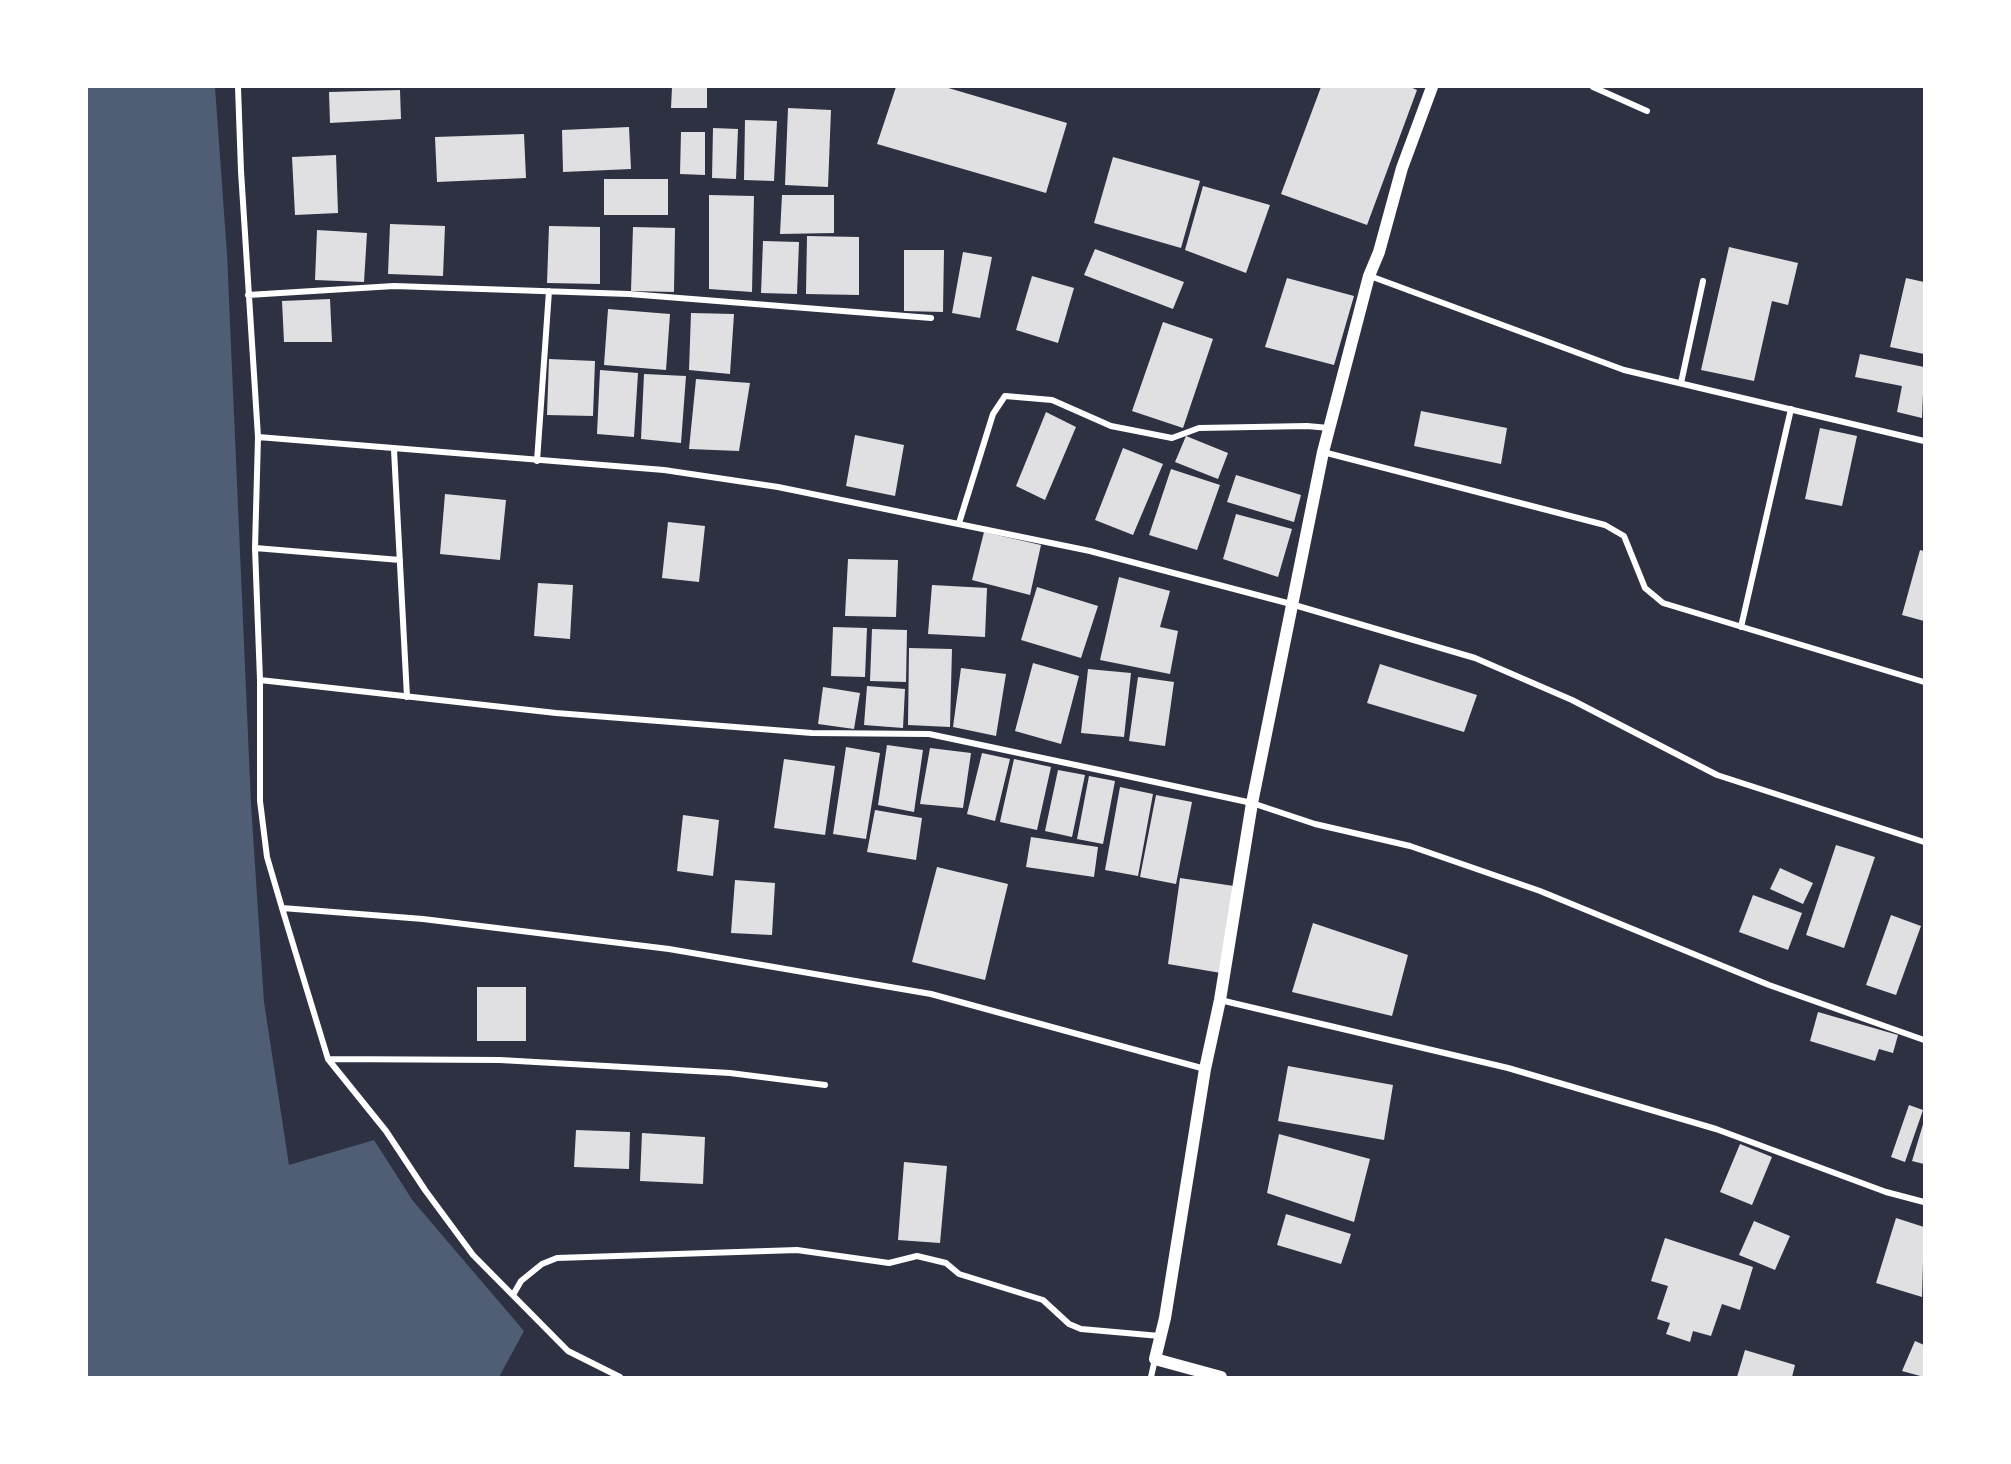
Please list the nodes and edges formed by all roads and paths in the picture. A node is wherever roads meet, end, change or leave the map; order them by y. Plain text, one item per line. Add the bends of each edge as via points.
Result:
1 (238, 87) edge
2 (1432, 87) edge
3 (1593, 87) edge
4 (1647, 111) dead end
5 (1369, 276) junction
6 (1703, 281) dead end
7 (549, 291) junction
8 (248, 295) junction
9 (931, 318) dead end
10 (1681, 383) junction
11 (1791, 409) junction
12 (1329, 428) junction
13 (258, 437) junction
14 (1924, 441) edge
15 (394, 450) junction
16 (1323, 452) junction
17 (537, 460) junction
18 (959, 523) junction
19 (255, 548) junction
20 (400, 560) junction
21 (1291, 604) junction
22 (1741, 627) junction
23 (260, 680) junction
24 (1924, 682) edge
25 (407, 697) junction
26 (1252, 804) junction
27 (1924, 842) edge
28 (282, 908) junction
29 (1220, 1000) junction
30 (1924, 1040) edge
31 (328, 1059) junction
32 (1205, 1069) junction
33 (825, 1085) dead end
34 (1924, 1202) edge
35 (513, 1295) junction
36 (1160, 1336) junction
37 (1155, 1359) junction
38 (620, 1377) edge
39 (1151, 1377) edge
40 (1221, 1377) edge

1 - 8 street
2 - 5 main road
3 - 4 street
5 - 10 street via 1624,370
5 - 12 main road
6 - 10 street
7 - 8 street via 394,286
7 - 9 street
7 - 17 street
8 - 13 street
10 - 11 street
11 - 14 street
11 - 22 street
12 - 16 main road
12 - 18 street via 1199,428 1172,438 1111,426 1052,400 1005,396 993,414
13 - 15 street
13 - 19 street
15 - 17 street
15 - 20 street
16 - 21 main road
16 - 22 street via 1616,529 1624,536 1645,588 1663,603
17 - 18 street via 664,470 778,486
18 - 21 street via 1090,551
19 - 20 street
19 - 23 street
20 - 25 street
21 - 26 main road
21 - 27 street via 1475,658 1572,700 1717,775
22 - 24 street
23 - 25 street
23 - 28 street via 260,801 267,857
25 - 26 street via 812,733 928,734
26 - 29 main road
26 - 30 street via 1315,824 1410,846 1508,880 1770,985
28 - 31 street
28 - 32 street via 423,919 703,955 931,994
29 - 32 main road
29 - 34 street via 1508,1068 1716,1128 1886,1192
31 - 33 street via 500,1060 730,1073
31 - 35 street via 386,1131 473,1255
32 - 36 main road
35 - 36 street via 521,1281 542,1264 557,1258 797,1250 889,1263 917,1256 946,1263 959,1274 1043,1300 1069,1324 1081,1329
35 - 38 street via 568,1351
36 - 37 main road
37 - 39 street
37 - 40 main road

